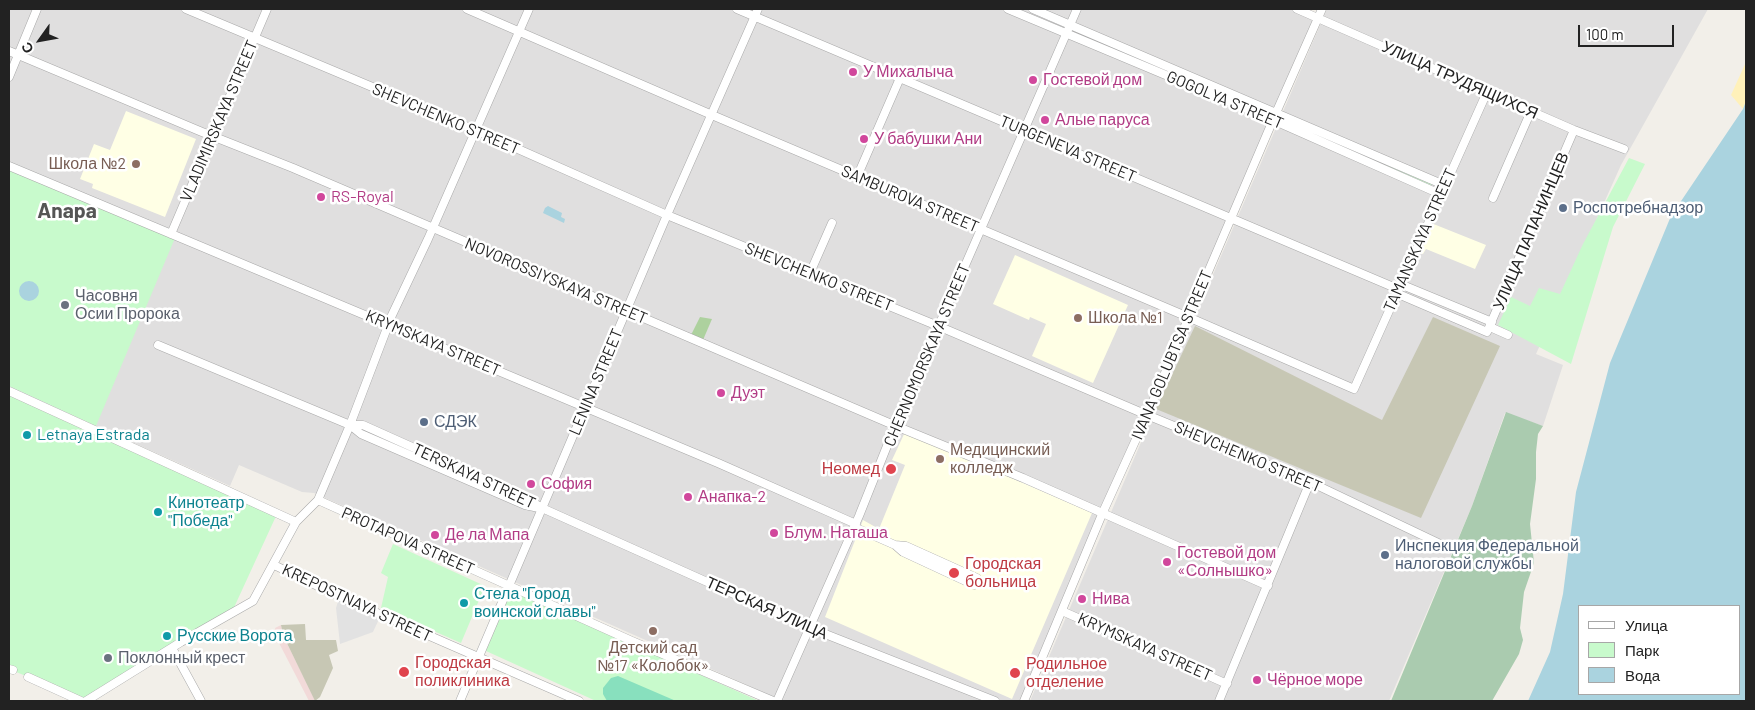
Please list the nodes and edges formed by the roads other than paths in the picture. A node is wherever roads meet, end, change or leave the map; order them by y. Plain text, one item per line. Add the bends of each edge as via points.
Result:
1 (37, 9) edge
2 (186, 9) edge
3 (267, 9) edge
4 (468, 9) edge
5 (529, 9) edge
6 (737, 9) edge
7 (1008, 9) edge
8 (1033, 9) edge
9 (1077, 9) edge
10 (1297, 9) edge
11 (1322, 9) edge
12 (756, 13) edge
13 (1318, 18) junction
14 (1070, 24) junction
15 (520, 30) junction
16 (1066, 34) junction
17 (255, 38) junction
18 (9, 51) edge
19 (18, 55) junction
20 (9, 77) edge
21 (900, 78) junction
22 (1487, 92) junction
23 (1531, 111) junction
24 (712, 115) junction
25 (1274, 116) junction
26 (475, 130) junction
27 (1024, 130) junction
28 (1574, 130) junction
29 (212, 136) junction
30 (1624, 149) dead end
31 (9, 166) edge
32 (857, 177) junction
33 (1444, 185) junction
34 (1440, 194) junction
35 (1493, 198) dead end
36 (668, 215) junction
37 (1232, 218) junction
38 (832, 223) dead end
39 (433, 228) junction
40 (981, 229) junction
41 (170, 234) junction
42 (810, 273) junction
43 (1398, 289) junction
44 (627, 311) junction
45 (1188, 317) junction
46 (388, 324) junction
47 (938, 326) junction
48 (1490, 327) junction
49 (1508, 335) dead end
50 (158, 345) dead end
51 (1354, 389) joint
52 (9, 391) edge
53 (585, 408) junction
54 (1147, 415) junction
55 (350, 425) junction
56 (895, 426) junction
57 (1310, 482) junction
58 (318, 500) junction
59 (542, 508) junction
60 (1102, 512) junction
61 (296, 522) junction
62 (855, 526) junction
63 (1451, 549) dead end
64 (274, 565) junction
65 (975, 581) dead end
66 (508, 586) junction
67 (1268, 586) junction
68 (1062, 611) junction
69 (810, 628) junction
70 (172, 648) junction
71 (479, 658) junction
72 (28, 677) dead end
73 (1227, 684) junction
74 (81, 701) edge
75 (86, 701) edge
76 (201, 701) edge
77 (460, 701) edge
78 (579, 701) edge
79 (775, 701) edge
80 (994, 701) edge
81 (1024, 701) edge
82 (1220, 701) edge

1 - 19 street
2 - 17 street, SHEVCHENKO STREET
3 - 17 street, VLADIMIRSKAYA STREET
4 - 15 street, SAMBUROVA STREET
5 - 15 street
6 - 12 street, TURGENEVA STREET
7 - 16 street, GOGOLYA STREET
8 - 14 street, GOGOLYA STREET
9 - 14 street, CHERNOMORSKAYA STREET
10 - 13 street, УЛИЦА ТРУДЯЩИХСЯ
11 - 13 street, IVANA GOLUBTSA STREET
12 - 21 street, TURGENEVA STREET
12 - 24 street, LENINA STREET
13 - 22 street, УЛИЦА ТРУДЯЩИХСЯ
13 - 25 street, IVANA GOLUBTSA STREET
14 - 16 street, CHERNOMORSKAYA STREET
14 - 25 street, GOGOLYA STREET
15 - 24 street, SAMBUROVA STREET
15 - 26 street
16 - 25 street, GOGOLYA STREET
16 - 27 street, CHERNOMORSKAYA STREET
17 - 26 street, SHEVCHENKO STREET
17 - 29 street, VLADIMIRSKAYA STREET
18 - 19 street, NOVOROSSIYSKAYA STREET
19 - 20 street
19 - 29 street, NOVOROSSIYSKAYA STREET
21 - 27 street, TURGENEVA STREET
21 - 32 street
22 - 23 street, УЛИЦА ТРУДЯЩИХСЯ
22 - 33 street, TAMANSKAYA STREET
23 - 28 street, УЛИЦА ТРУДЯЩИХСЯ
23 - 35 street
24 - 32 street, SAMBUROVA STREET
24 - 36 street, LENINA STREET
25 - 33 street, GOGOLYA STREET
25 - 34 street, GOGOLYA STREET
25 - 37 street, IVANA GOLUBTSA STREET
26 - 36 street, SHEVCHENKO STREET
26 - 39 street
27 - 37 street, TURGENEVA STREET
27 - 40 street, CHERNOMORSKAYA STREET
28 - 30 street, УЛИЦА ТРУДЯЩИХСЯ
28 - 48 street, УЛИЦА ПАПАНИНЦЕВ
29 - 39 street, NOVOROSSIYSKAYA STREET
29 - 41 street, VLADIMIRSKAYA STREET
31 - 41 street, KRYMSKAYA STREET
32 - 40 street, SAMBUROVA STREET
33 - 34 street, TAMANSKAYA STREET
34 - 43 street, TAMANSKAYA STREET
36 - 42 street, SHEVCHENKO STREET
36 - 44 street, LENINA STREET
37 - 43 street, TURGENEVA STREET
37 - 45 street, IVANA GOLUBTSA STREET
38 - 42 street
39 - 44 street, NOVOROSSIYSKAYA STREET
39 - 46 street
40 - 45 street, SAMBUROVA STREET
40 - 47 street, CHERNOMORSKAYA STREET
41 - 46 street, KRYMSKAYA STREET
42 - 47 street, SHEVCHENKO STREET
43 - 48 street, TURGENEVA STREET
43 - 51 street, TAMANSKAYA STREET
44 - 53 street, LENINA STREET
44 - 56 street, NOVOROSSIYSKAYA STREET
45 - 51 street, SAMBUROVA STREET
45 - 54 street, IVANA GOLUBTSA STREET
46 - 53 street, KRYMSKAYA STREET
46 - 55 street
47 - 54 street, SHEVCHENKO STREET
47 - 56 street, CHERNOMORSKAYA STREET
48 - 49 street, TURGENEVA STREET
50 - 55 street, TERSKAYA STREET
52 - 61 street
53 - 59 street, LENINA STREET
53 - 62 street, KRYMSKAYA STREET via 718,463
54 - 57 street, SHEVCHENKO STREET
54 - 60 street, IVANA GOLUBTSA STREET
55 - 58 street
55 - 59 street, TERSKAYA STREET via 360,434 525,505
56 - 60 street, NOVOROSSIYSKAYA STREET
56 - 62 street, CHERNOMORSKAYA STREET
57 - 63 street, SHEVCHENKO STREET
57 - 67 street
58 - 61 street
58 - 66 street, PROTAPOVA STREET
59 - 66 street, LENINA STREET
59 - 69 street, ТЕРСКАЯ УЛИЦА
60 - 67 street, NOVOROSSIYSKAYA STREET
60 - 68 street, IVANA GOLUBTSA STREET
61 - 64 street
62 - 65 street, KRYMSKAYA STREET via 903,552
62 - 69 street, CHERNOMORSKAYA STREET
64 - 70 street via 253,601
64 - 71 street, KREPOSTNAYA STREET
66 - 71 street, LENINA STREET
66 - 79 street, PROTAPOVA STREET
67 - 73 street
68 - 73 street, KRYMSKAYA STREET
68 - 81 street, IVANA GOLUBTSA STREET
69 - 79 street, CHERNOMORSKAYA STREET
69 - 80 street, ТЕРСКАЯ УЛИЦА
70 - 75 street
70 - 76 street
71 - 77 street, LENINA STREET
71 - 78 street, KREPOSTNAYA STREET
72 - 74 street
73 - 82 street

